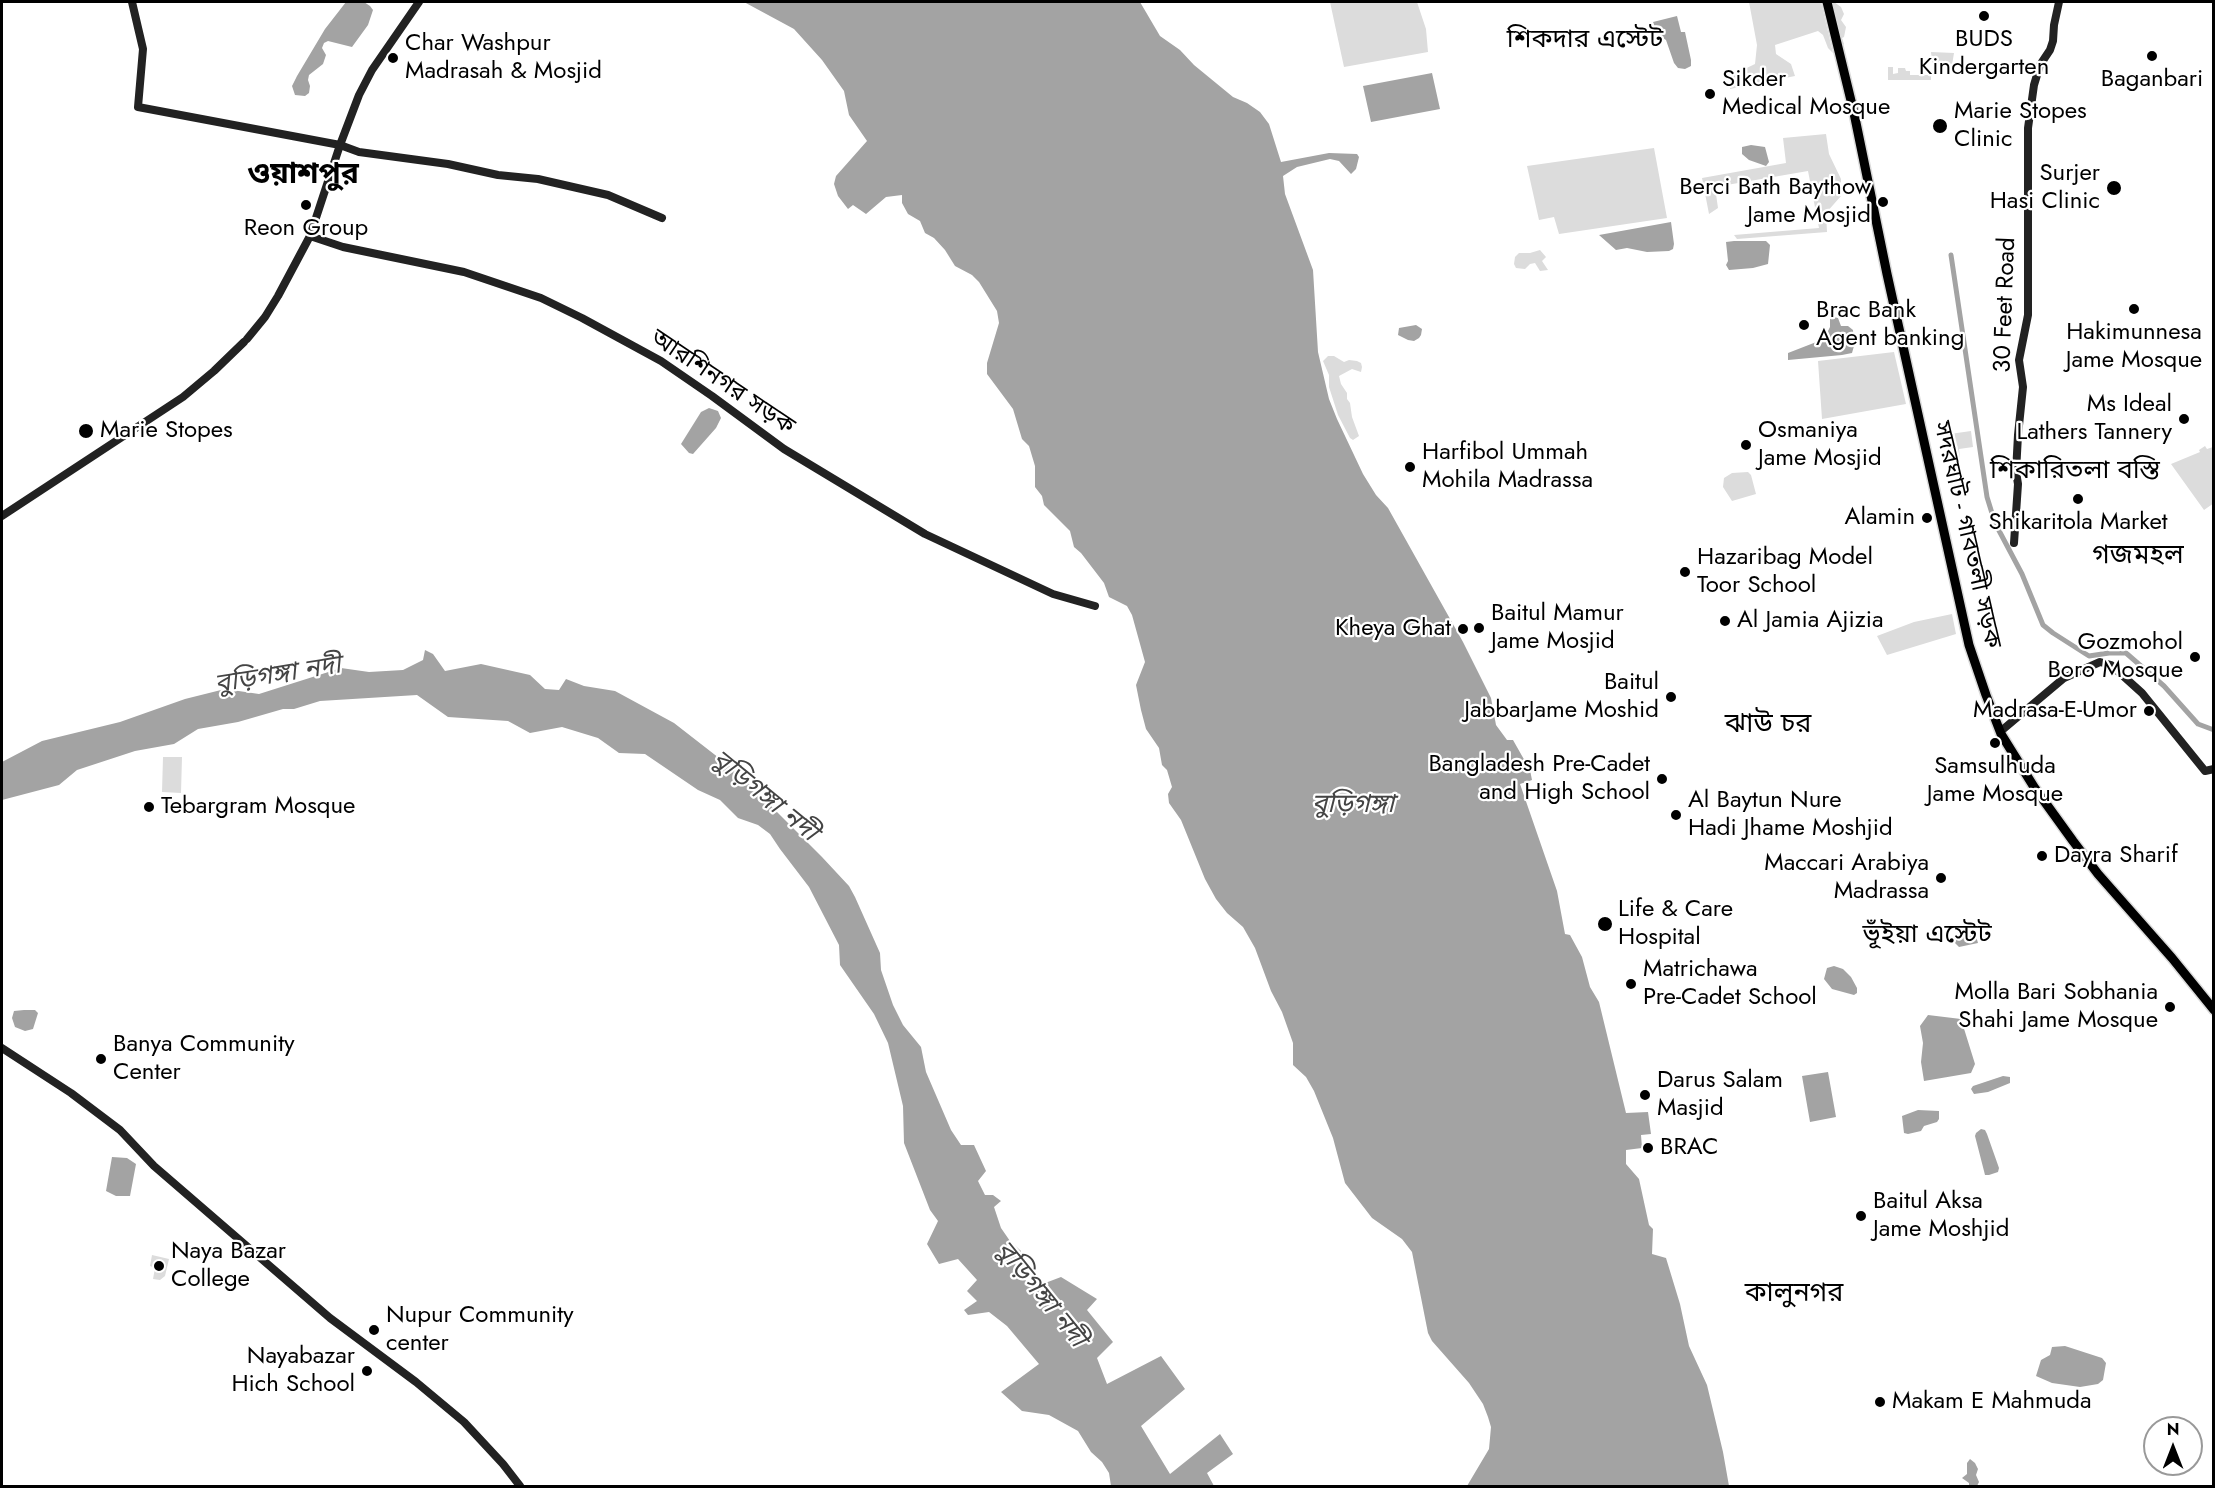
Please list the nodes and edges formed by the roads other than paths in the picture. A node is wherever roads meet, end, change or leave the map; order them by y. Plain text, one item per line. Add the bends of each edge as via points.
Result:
1 (132, 2) edge
2 (419, 2) edge
3 (1827, 2) edge
4 (2059, 2) edge
5 (340, 145) junction
6 (662, 218) dead end
7 (310, 236) junction
8 (2, 516) edge
9 (2014, 543) dead end
10 (1095, 606) dead end
11 (2001, 731) junction
12 (2214, 769) edge
13 (2214, 1010) edge
14 (2, 1048) edge
15 (520, 1486) edge

1 - 5 street via 143,49 138,107
2 - 5 street via 372,70
3 - 11 highway, সদরঘাট - গাবতলী সড়ক via 1969,645
4 - 9 street, 30 Feet Road via 2050,51 2040,65 2034,85 2028,128 2028,315 2019,360 2023,387
5 - 6 street via 359,152 579,188 608,195
5 - 7 street
7 - 8 street via 265,317 214,371 183,397
7 - 10 street, আরশিনগর সড়ক via 343,247 464,272 541,298 661,362 784,449 925,534 1053,594
11 - 12 street via 2064,678 2100,662 2111,665 2142,693 2205,771
11 - 13 highway, সদরঘাট - গাবতলী সড়ক via 2034,787 2098,874
14 - 15 street via 120,1130 153,1166 330,1318 464,1422

